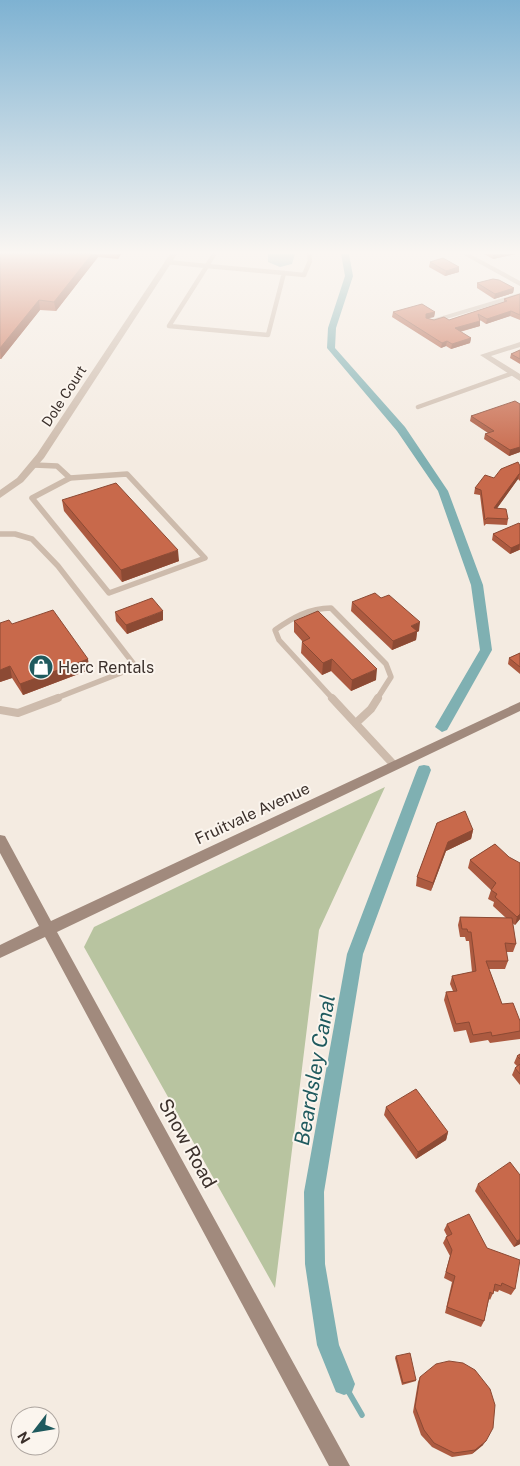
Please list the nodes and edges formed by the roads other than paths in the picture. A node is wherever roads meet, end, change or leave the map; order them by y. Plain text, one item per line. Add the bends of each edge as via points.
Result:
1 (127, 322) edge
2 (171, 322) edge
3 (271, 322) edge
4 (520, 344) edge
5 (517, 375) edge
6 (418, 407) dead end
7 (34, 465) junction
8 (70, 478) junction
9 (0, 495) edge
10 (0, 534) edge
11 (520, 706) edge
12 (0, 710) edge
13 (356, 723) junction
14 (394, 765) junction
15 (0, 840) edge
16 (48, 929) junction
17 (0, 952) edge
18 (340, 1466) edge

1 - 7 street, Dole Court
2 - 3 lane via 169,326 268,335
4 - 5 street via 484,355
5 - 6 lane
7 - 8 lane via 57,466
7 - 9 street, Dole Court
8 - 8 lane via 32,498 109,593 206,558 127,474
10 - 12 lane via 32,539 58,566 136,667 18,713
11 - 14 main road, Fruitvale Avenue
13 - 13 lane via 371,709 390,677 386,664 331,608 320,607 275,630 280,640
13 - 14 lane
14 - 16 main road, Fruitvale Avenue
15 - 16 main road, Snow Road
16 - 17 main road, Fruitvale Avenue
16 - 18 main road, Snow Road

